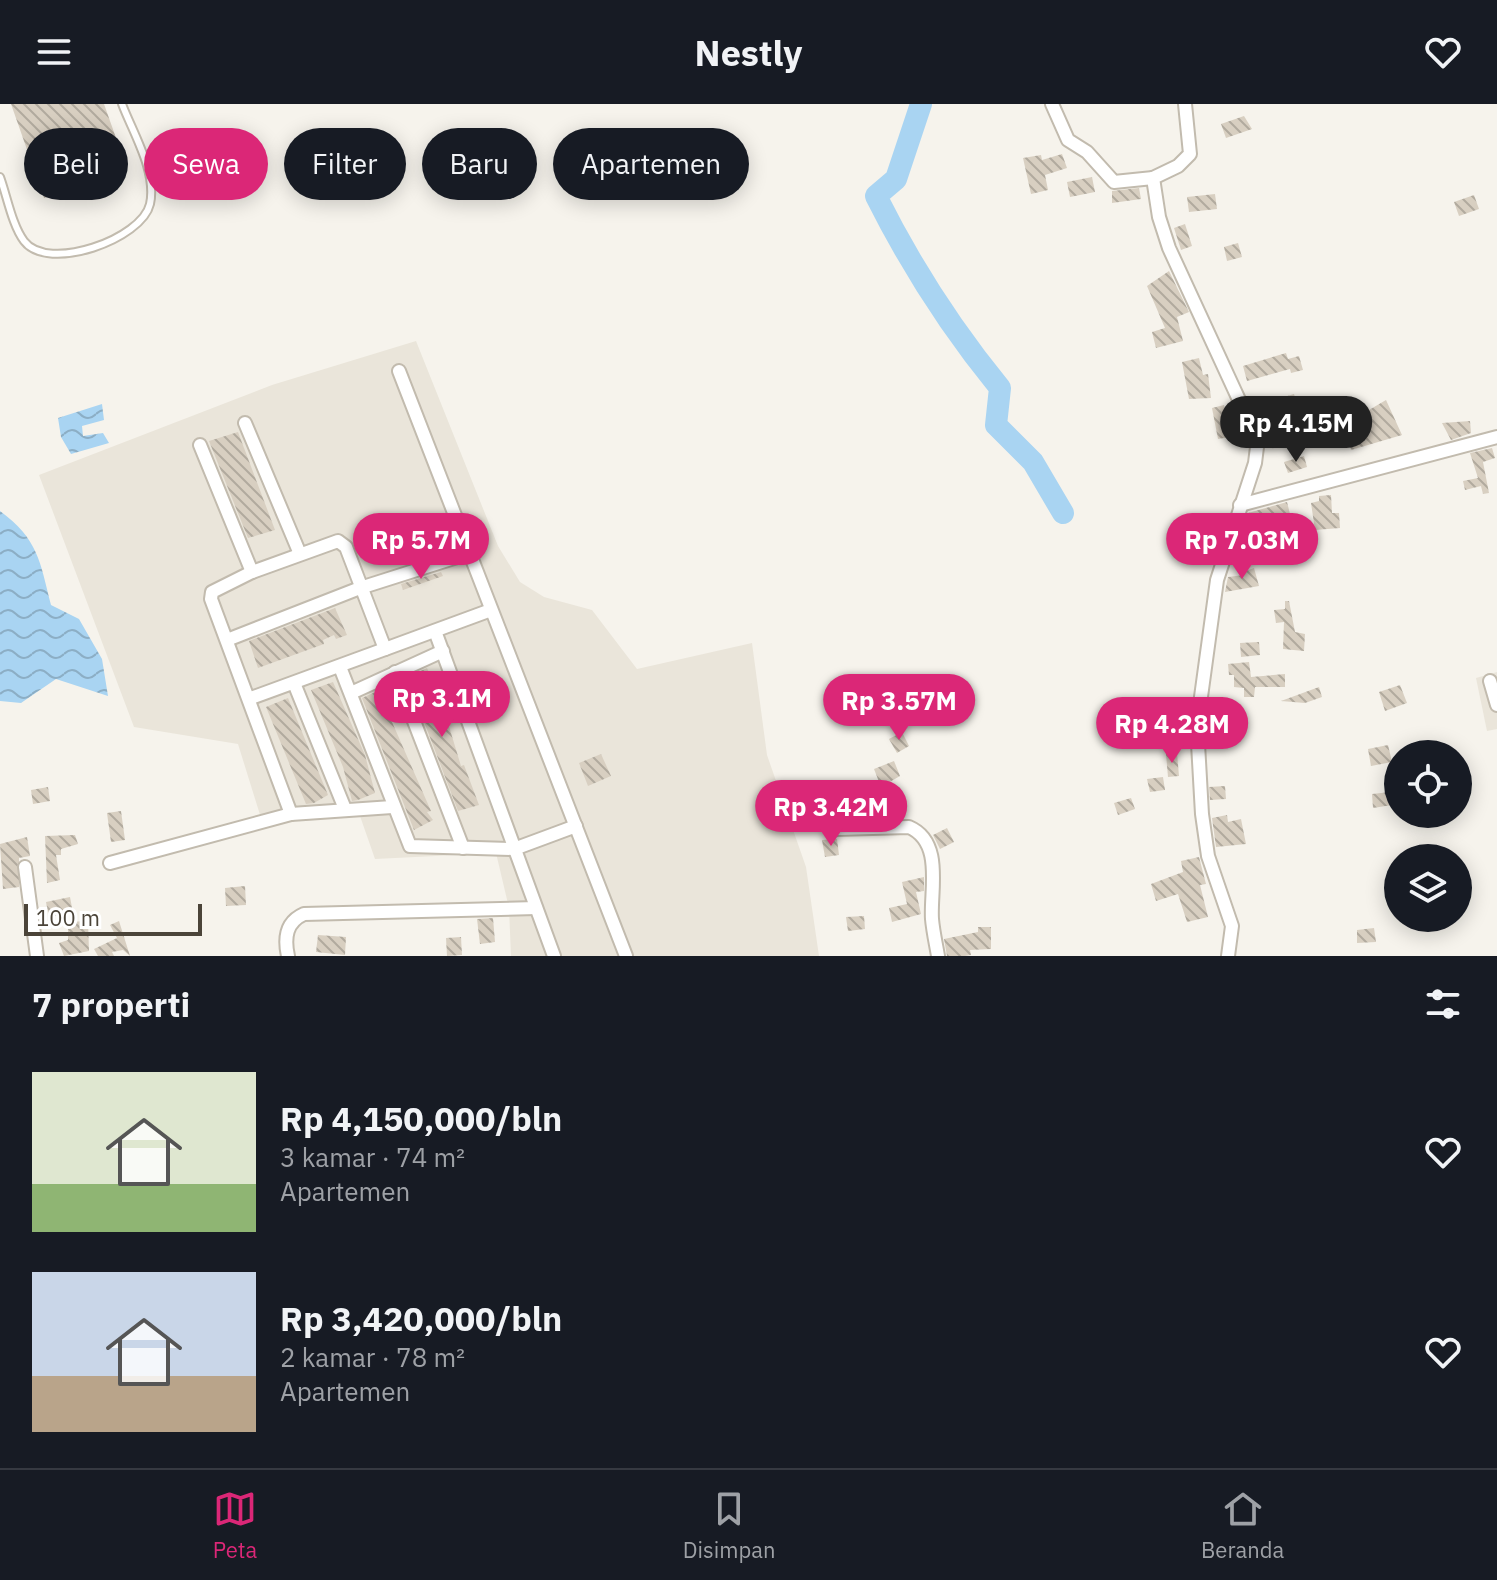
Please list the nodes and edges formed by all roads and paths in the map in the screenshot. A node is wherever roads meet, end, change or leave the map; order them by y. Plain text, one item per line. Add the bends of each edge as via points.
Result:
1 (122, 104) edge
2 (1052, 104) edge
3 (1185, 104) edge
4 (0, 177) edge
5 (1153, 178) junction
6 (399, 371) dead end
7 (245, 423) dead end
8 (1497, 437) edge
9 (200, 445) dead end
10 (1240, 505) junction
11 (470, 553) junction
12 (300, 554) junction
13 (252, 572) junction
14 (360, 588) junction
15 (491, 610) junction
16 (435, 631) junction
17 (227, 640) junction
18 (385, 649) junction
19 (443, 651) junction
20 (340, 667) junction
21 (395, 672) junction
22 (1490, 681) dead end
23 (294, 683) junction
24 (351, 693) junction
25 (251, 698) junction
26 (1497, 705) edge
27 (392, 807) junction
28 (345, 809) junction
29 (291, 814) junction
30 (576, 826) junction
31 (836, 829) dead end
32 (463, 848) junction
33 (514, 849) junction
34 (110, 863) dead end
35 (25, 867) dead end
36 (536, 908) junction
37 (37, 956) edge
38 (288, 956) edge
39 (554, 956) edge
40 (626, 956) edge
41 (938, 956) edge
42 (1228, 956) edge

1 - 4 lane via 149,175 150,206 143,222 105,245 42,253 24,241
2 - 5 street via 1068,140 1114,182
3 - 5 street via 1190,154
5 - 10 street via 1169,248 1255,437 1255,463
6 - 11 street
7 - 12 street
8 - 10 street
9 - 13 street
10 - 42 street via 1217,580 1197,726 1208,856 1232,926
11 - 14 street
11 - 15 street
12 - 13 street
12 - 14 street via 341,541
13 - 17 street via 212,592
14 - 17 street
14 - 18 street
15 - 16 street
15 - 30 street
16 - 18 street
16 - 19 street
17 - 25 street
18 - 20 street
19 - 21 street
19 - 33 street
20 - 23 street
20 - 24 street
21 - 24 street
21 - 32 street
22 - 26 street
23 - 25 street
23 - 28 street
24 - 27 street
25 - 29 street
27 - 28 street
27 - 32 street via 413,848
28 - 29 street
29 - 34 street
30 - 33 street
30 - 40 street
31 - 41 street via 909,827 919,833 934,873 932,921
32 - 33 street
33 - 36 street
35 - 37 street
36 - 38 street via 304,914 287,932
36 - 39 street

